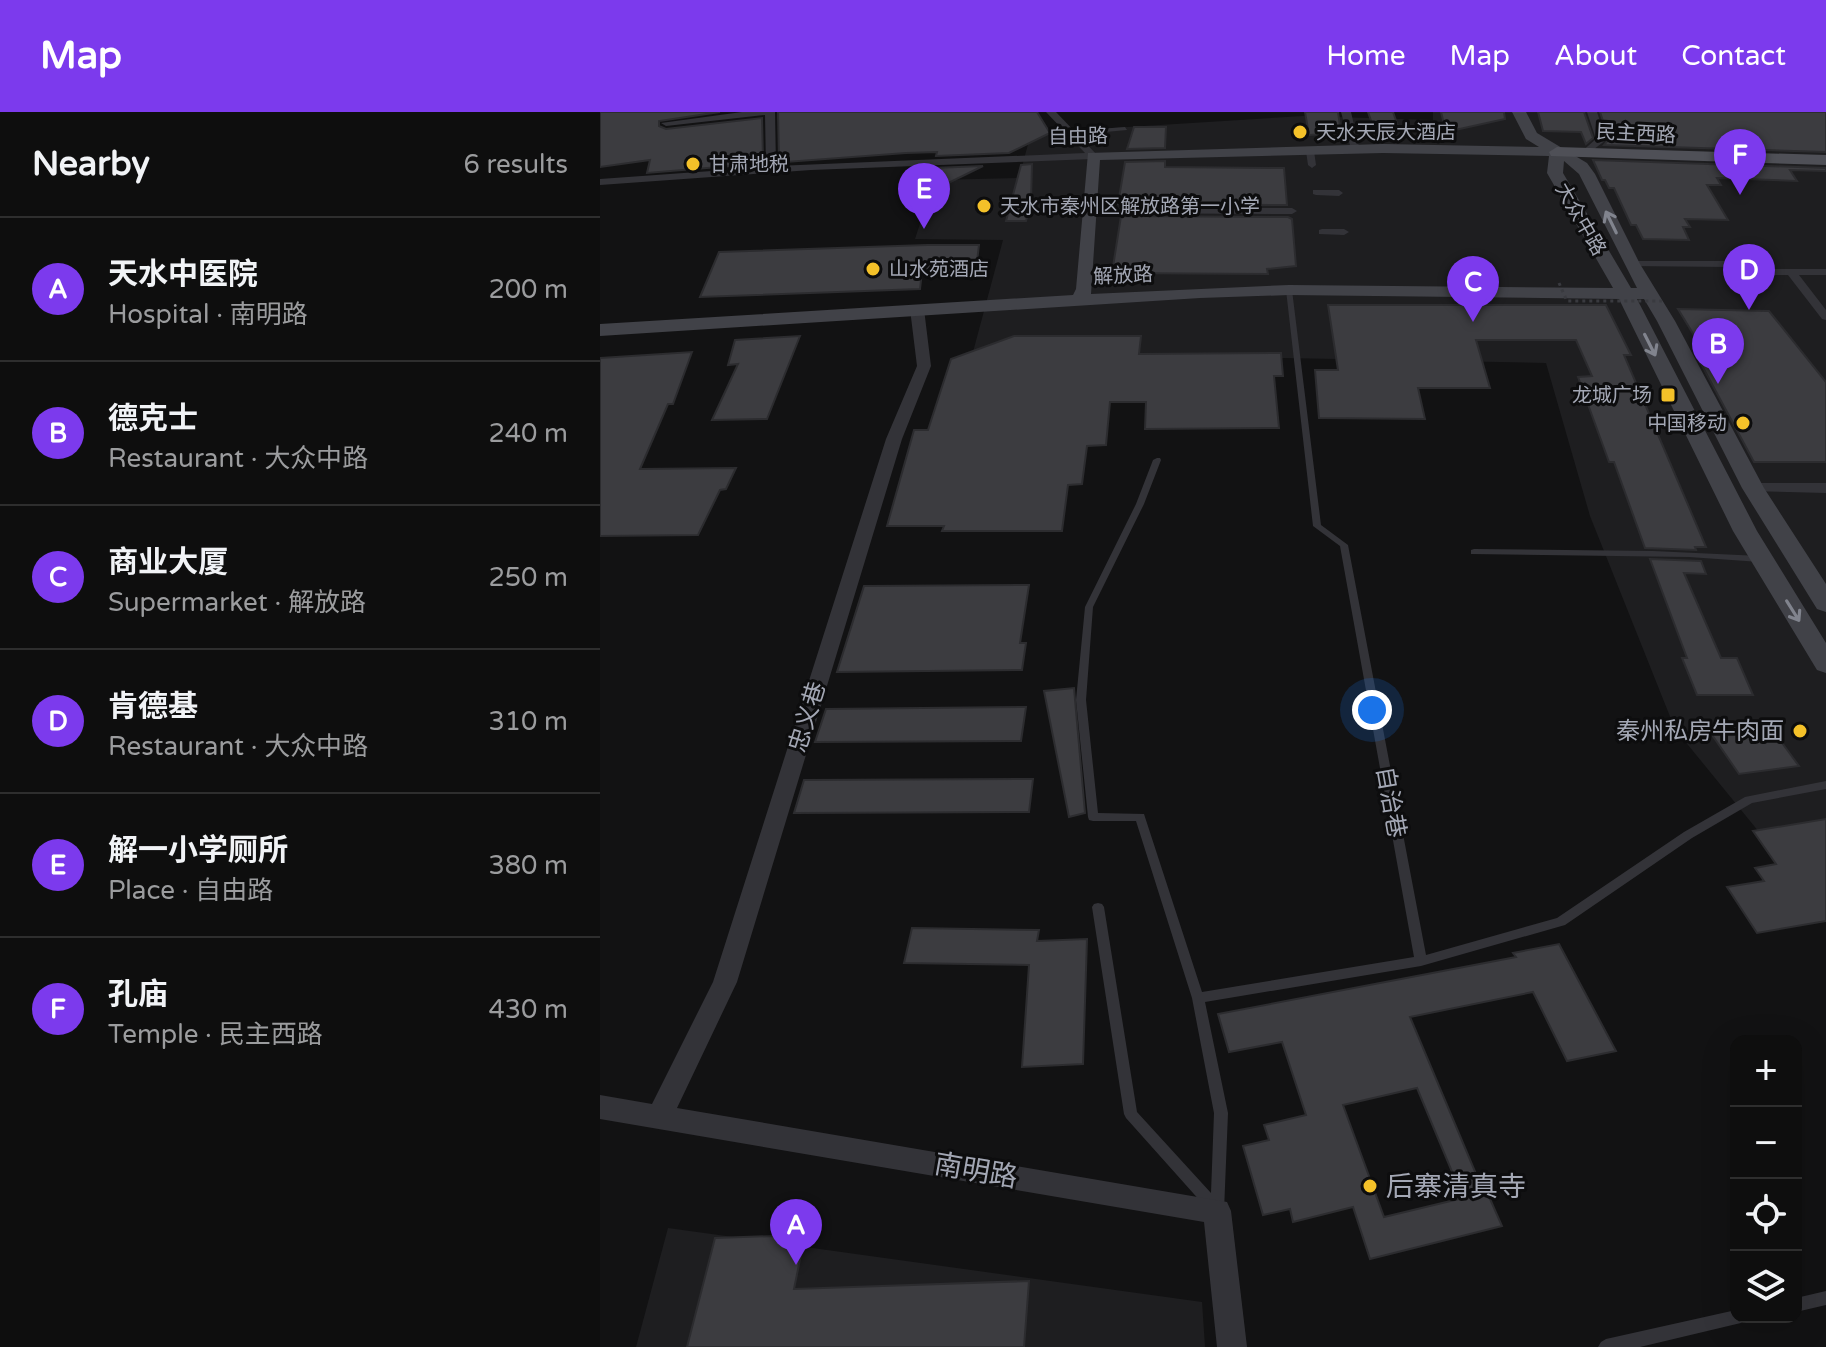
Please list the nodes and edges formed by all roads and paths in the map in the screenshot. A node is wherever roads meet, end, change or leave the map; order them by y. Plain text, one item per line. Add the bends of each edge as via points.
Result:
1 (1051, 112) edge
2 (1346, 112) edge
3 (1519, 112) edge
4 (1592, 112) edge
5 (666, 123) dead end
6 (1125, 129) dead end
7 (1073, 133) junction
8 (1356, 149) junction
9 (1557, 152) junction
10 (1585, 153) junction
11 (1093, 156) junction
12 (1826, 158) edge
13 (771, 170) junction
14 (600, 182) edge
15 (1316, 192) dead end
16 (1339, 193) dead end
17 (1092, 210) junction
18 (1292, 211) dead end
19 (1322, 232) dead end
20 (1344, 232) dead end
21 (1631, 264) junction
22 (1791, 272) junction
23 (1826, 272) edge
24 (1559, 283) dead end
25 (1289, 290) junction
26 (1625, 294) junction
27 (1656, 298) junction
28 (1080, 299) junction
29 (917, 309) junction
30 (1826, 317) edge
31 (600, 330) edge
32 (1157, 460) dead end
33 (1753, 488) junction
34 (1826, 488) edge
35 (1474, 552) dead end
36 (1760, 559) junction
37 (1826, 604) edge
38 (1826, 664) edge
39 (1826, 785) edge
40 (1098, 907) dead end
41 (1421, 961) junction
42 (1198, 998) junction
43 (600, 1107) edge
44 (659, 1117) junction
45 (1217, 1211) junction
46 (1826, 1298) edge
47 (1802, 1304) edge
48 (1730, 1319) edge
49 (1232, 1347) edge
50 (1606, 1347) edge

1 - 7 street
2 - 8 street
3 - 9 main road via 1531,136
4 - 10 street via 1601,140
5 - 13 street via 770,112
6 - 7 lane
7 - 11 street
8 - 9 main road, 自由路
8 - 11 main road, 自由路 via 1311,158
9 - 10 main road, 民主西路
21 -> 9 main road, 大众中路 via 1582,166
9 - 26 main road, 大众中路 via 1555,173
10 - 12 main road, 民主西路
11 - 13 street, 自由路
11 - 17 main road
13 - 14 street, 自由路
15 - 16 street
17 - 18 street
17 - 28 main road
19 - 20 street
21 - 22 street via 1732,264 1737,272
21 - 27 main road, 大众中路
22 - 23 street
22 - 30 street
24 - 27 path, bridge via 1567,301
25 - 26 main road, 解放路
25 - 28 main road, 解放路
25 - 41 lane, 自治巷 via 1317,526 1344,545
26 - 27 main road, 解放路
26 -> 36 main road, 大众中路
27 - 33 main road, 大众中路
28 - 29 main road, 解放路
29 - 31 main road, 解放路
29 - 44 street, 忠义巷 via 924,366 894,439 725,982
32 - 42 lane via 1089,607 1081,700 1093,817 1140,817
33 - 34 street
33 - 37 main road, 大众中路
35 - 36 lane
36 -> 38 main road, 大众中路
39 - 41 lane via 1749,800 1561,922
40 - 45 lane via 1131,1114
41 - 42 lane
42 - 45 lane via 1221,1113
43 - 44 street, 南明路
44 - 45 street, 南明路
45 - 49 street
46 - 47 lane
48 - 50 lane

